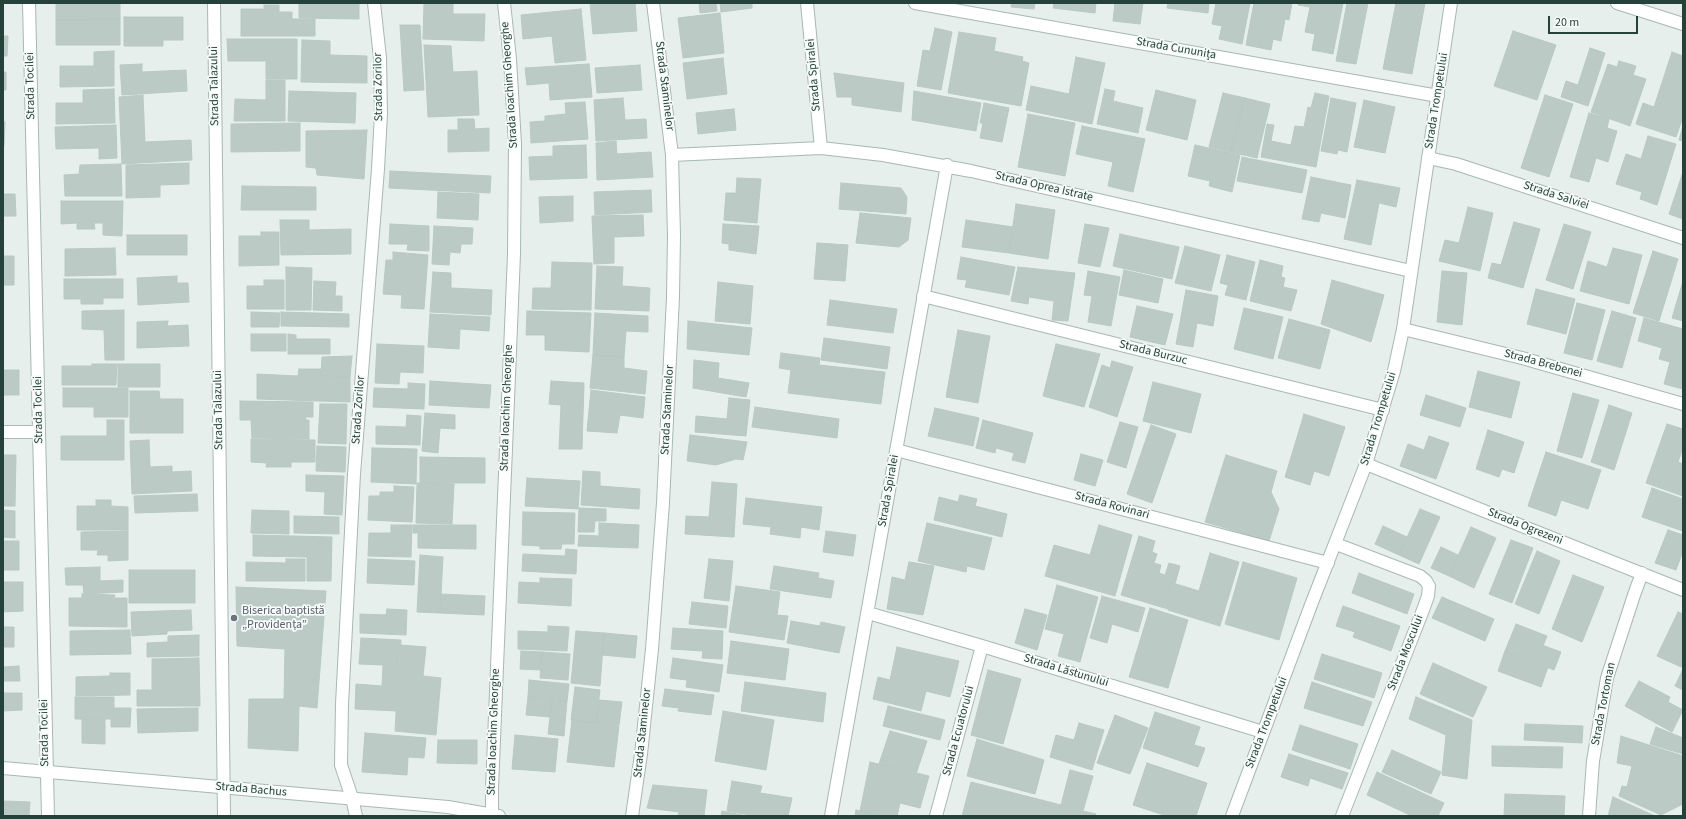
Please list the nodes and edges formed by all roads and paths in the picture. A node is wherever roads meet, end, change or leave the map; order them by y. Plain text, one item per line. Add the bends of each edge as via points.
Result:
1 (29, 3) edge
2 (214, 3) edge
3 (374, 3) edge
4 (504, 3) edge
5 (653, 3) edge
6 (807, 3) edge
7 (915, 3) edge
8 (1452, 3) edge
9 (1617, 3) edge
10 (1683, 24) edge
11 (1438, 96) junction
12 (821, 148) junction
13 (672, 155) junction
14 (1428, 158) junction
15 (947, 165) junction
16 (1683, 238) edge
17 (1411, 271) junction
18 (923, 296) junction
19 (1403, 329) junction
20 (1683, 404) edge
21 (1383, 410) junction
22 (3, 432) edge
23 (39, 432) junction
24 (896, 450) junction
25 (1366, 464) junction
26 (1336, 544) junction
27 (1328, 563) junction
28 (1642, 573) junction
29 (1683, 590) edge
30 (868, 613) junction
31 (982, 646) junction
32 (1263, 732) junction
33 (3, 768) edge
34 (46, 773) junction
35 (224, 787) junction
36 (352, 798) junction
37 (496, 815) edge
38 (48, 816) edge
39 (224, 816) edge
40 (356, 816) edge
41 (632, 816) edge
42 (831, 816) edge
43 (936, 816) edge
44 (1232, 816) edge
45 (1342, 816) edge
46 (1589, 816) edge

1 - 23 street, Strada Tocilei
2 - 35 street, Strada Talazului
3 - 36 street, Strada Zorilor via 380,58 380,130 354,474 342,704 341,765
4 - 37 street, Strada Ioachim Gheorghe via 515,144 514,254 492,780
5 - 13 street, Strada Staminelor
6 - 12 street, Strada Spiralei
7 - 11 street, Strada Cununița
8 - 11 street, Strada Trompetului
9 - 10 street
11 - 14 street, Strada Trompetului
12 - 13 street, Strada Oprea Istrate
12 - 15 street, Strada Oprea Istrate
13 - 41 street, Strada Staminelor via 673,297 663,503 652,649
14 - 16 street, Strada Salviei via 1456,164
14 - 17 street, Strada Trompetului
15 - 17 street, Strada Oprea Istrate
15 - 18 street, Strada Spiralei
17 - 19 street, Strada Trompetului
18 - 21 street, Strada Burzuc
18 - 24 street, Strada Spiralei
19 - 20 street, Strada Brebenei via 1522,358
19 - 21 street, Strada Trompetului
21 - 25 street, Strada Trompetului
22 - 23 street
23 - 34 street, Strada Tocilei
24 - 27 street, Strada Rovinari
24 - 30 street, Strada Spiralei
25 - 26 street, Strada Trompetului
25 - 28 street, Strada Ogrezeni
26 - 27 street, Strada Trompetului
26 - 45 street, Strada Moscului via 1420,576 1429,586 1423,610
27 - 32 street, Strada Trompetului
28 - 29 street, Strada Ogrezeni
28 - 46 street, Strada Tortoman via 1607,678 1593,761
30 - 31 street, Strada Lăstunului
30 - 42 street, Strada Spiralei
31 - 32 street, Strada Lăstunului
31 - 43 street, Strada Ecuatorului
32 - 44 street, Strada Trompetului
33 - 34 street, Strada Bachus
34 - 35 street, Strada Bachus
34 - 38 street, Strada Tocilei
35 - 36 street, Strada Bachus
35 - 39 street, Strada Talazului
36 - 37 street, Strada Bachus via 448,807
36 - 40 street, Strada Zorilor

